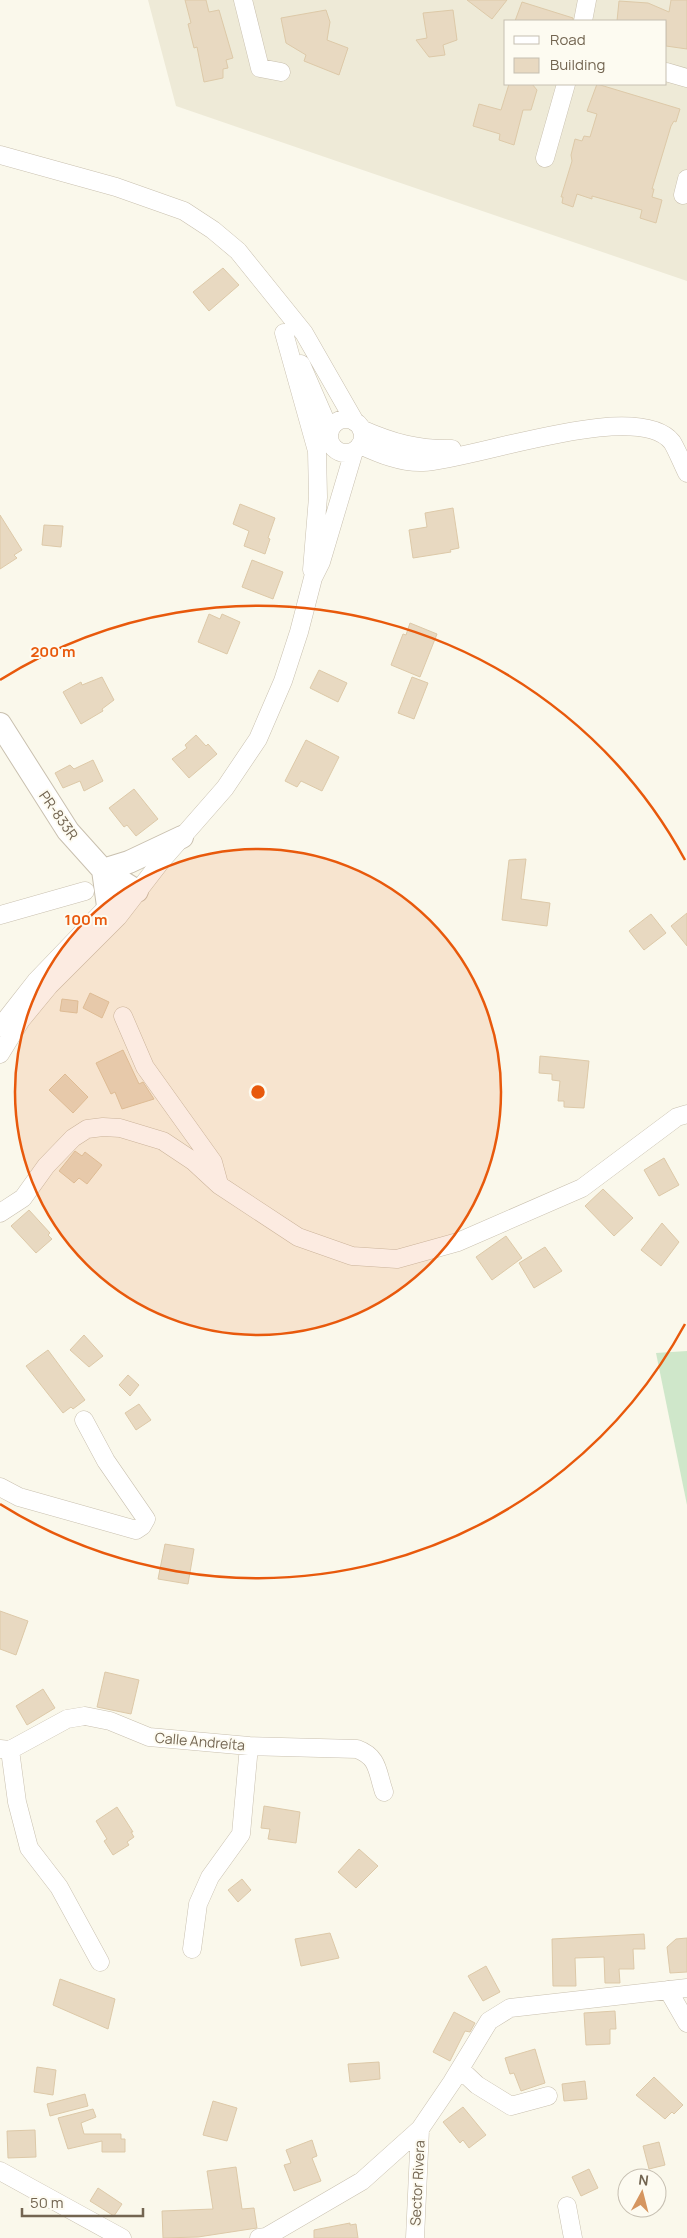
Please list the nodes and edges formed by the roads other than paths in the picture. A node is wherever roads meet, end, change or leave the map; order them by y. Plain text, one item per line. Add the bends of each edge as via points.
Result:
1 (244, 0) edge
2 (587, 0) edge
3 (582, 20) edge
4 (281, 72) dead end
5 (667, 72) edge
6 (687, 78) edge
7 (566, 85) edge
8 (0, 155) edge
9 (545, 158) dead end
10 (265, 286) junction
11 (284, 334) junction
12 (330, 435) junction
13 (358, 437) junction
14 (687, 473) edge
15 (317, 516) junction
16 (313, 578) junction
17 (0, 724) edge
18 (182, 837) junction
19 (103, 870) junction
20 (85, 891) dead end
21 (137, 891) junction
22 (108, 906) junction
23 (0, 915) edge
24 (123, 1016) dead end
25 (0, 1027) edge
26 (0, 1054) edge
27 (687, 1114) edge
28 (219, 1185) junction
29 (0, 1213) edge
30 (84, 1420) dead end
31 (0, 1487) edge
32 (249, 1746) junction
33 (5, 1750) edge
34 (384, 1792) dead end
35 (192, 1949) dead end
36 (100, 1962) dead end
37 (687, 1988) edge
38 (668, 1990) junction
39 (687, 2022) edge
40 (460, 2069) junction
41 (548, 2096) dead end
42 (420, 2129) junction
43 (0, 2171) edge
44 (567, 2206) dead end
45 (122, 2238) edge
46 (259, 2238) edge
47 (415, 2238) edge
48 (573, 2238) edge

1 - 4 street via 260,68
2 - 3 street
5 - 6 street
7 - 9 street
8 - 10 street via 184,211 238,251
10 - 11 street
10 - 13 street via 304,333
11 - 12 street via 306,372
11 - 15 street via 317,451
12 - 13 street via 335,423 343,420
12 - 13 street via 336,450 345,453
12 - 15 street
13 - 14 street via 396,459 415,462 445,460 590,428 637,427 654,430 672,442
13 - 16 street via 321,562
15 - 16 street
16 - 18 street via 282,682 258,739 226,788
17 - 19 street, PR-833R / PR-833R via 68,831
18 - 19 street via 129,862
18 - 21 street
19 - 21 street, PR-833R / PR-833R
19 - 22 street
20 - 23 street
21 - 22 street
21 - 26 street via 118,917 49,986 21,1020
22 - 25 street via 36,981
24 - 28 street via 146,1067 213,1162
27 - 28 street via 677,1117 582,1188 458,1242 397,1259 352,1256 298,1237
28 - 29 street via 193,1161 163,1142 120,1128 103,1127 87,1130 74,1138 46,1166 23,1198
30 - 31 street via 106,1461 146,1519 142,1526 136,1530 20,1497
32 - 33 street, Calle Andreíta via 149,1737 110,1721 85,1716 67,1720
32 - 34 street, Calle Andreíta via 357,1749 368,1753 374,1760
32 - 35 street via 241,1834 210,1877 198,1904
33 - 36 street via 29,1848 59,1887
37 - 38 street
38 - 39 street
38 - 40 street via 510,2008 489,2021
40 - 41 street via 477,2085 511,2106
40 - 42 street
42 - 46 street via 362,2181 266,2237
42 - 47 street, Sector Rivera
43 - 45 street
44 - 48 street

